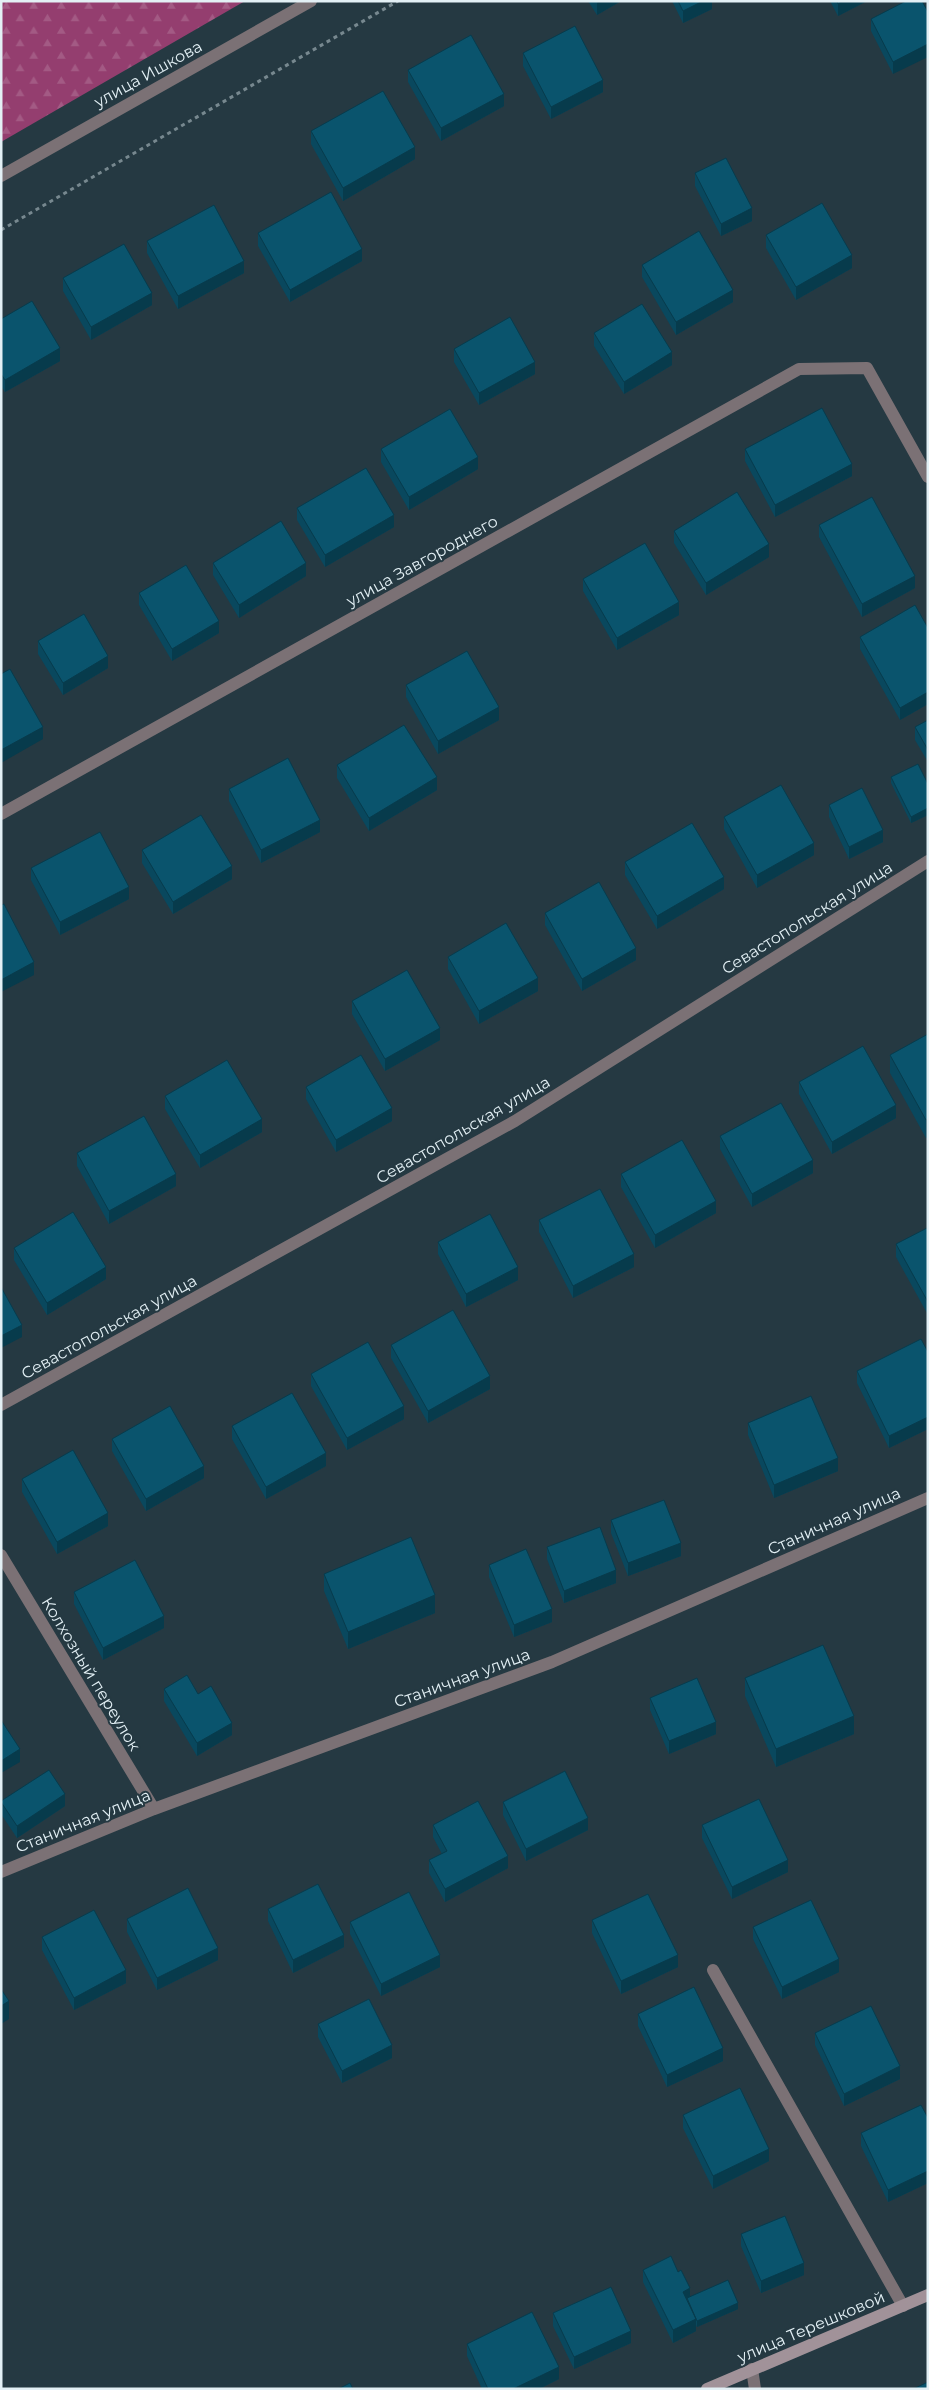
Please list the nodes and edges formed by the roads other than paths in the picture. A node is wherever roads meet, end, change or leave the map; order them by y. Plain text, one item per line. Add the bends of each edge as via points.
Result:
1 (311, 1) edge
2 (1, 176) edge
3 (928, 477) edge
4 (1, 814) edge
5 (928, 861) edge
6 (1, 1405) edge
7 (928, 1498) edge
8 (1, 1556) edge
9 (154, 1809) junction
10 (1, 1872) edge
11 (713, 1970) dead end
12 (928, 2295) edge
13 (903, 2306) junction
14 (752, 2370) junction
15 (707, 2389) edge
16 (755, 2389) edge

1 - 2 street, улица Ишкова
3 - 4 street, улица Завгороднего via 867,368 800,369
5 - 6 street, Севастопольская улица via 516,1121
7 - 9 street, Станичная улица via 552,1662
8 - 9 street, Колхозный переулок
9 - 10 street, Станичная улица
11 - 13 street
12 - 13 street, улица Терешковой
13 - 14 street, улица Терешковой
14 - 15 street, улица Терешковой
14 - 16 street

